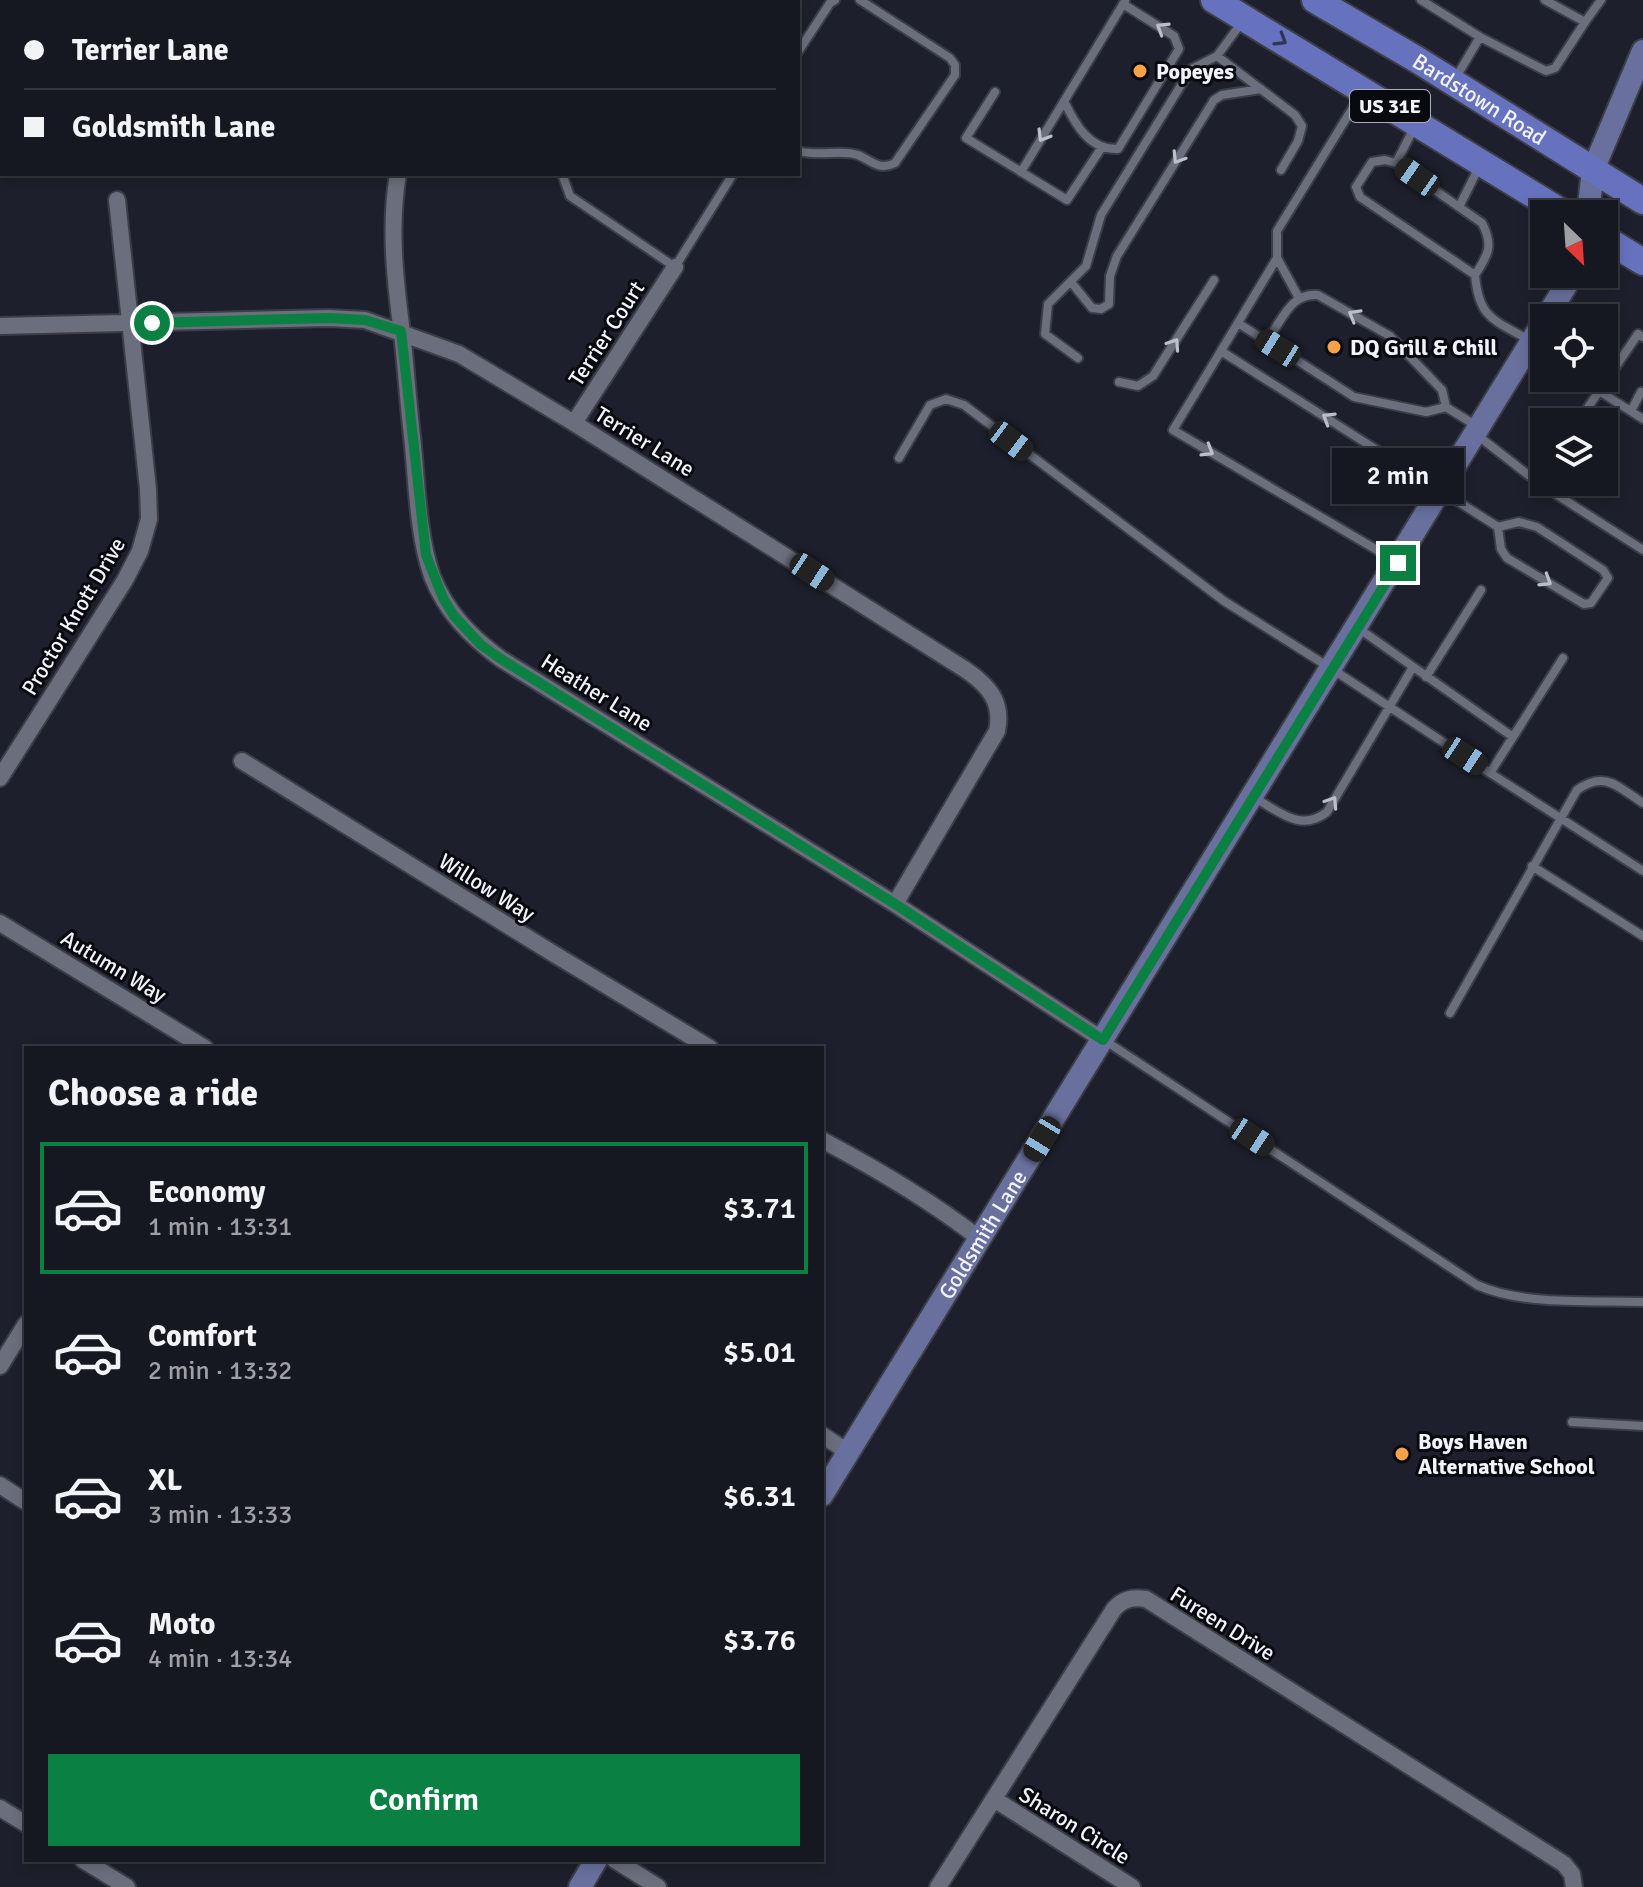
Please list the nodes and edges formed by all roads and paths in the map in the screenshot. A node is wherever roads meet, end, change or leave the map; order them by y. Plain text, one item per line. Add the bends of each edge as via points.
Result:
1 (835, 0) edge
2 (860, 0) edge
3 (1214, 0) edge
4 (1315, 0) edge
5 (1421, 0) edge
6 (1545, 0) edge
7 (1601, 0) edge
8 (1124, 2) edge
9 (1244, 18) junction
10 (1585, 22) junction
11 (1480, 37) junction
12 (800, 49) edge
13 (1643, 51) edge
14 (1217, 56) junction
15 (1453, 82) junction
16 (1261, 89) junction
17 (1364, 90) junction
18 (995, 92) dead end
19 (1064, 101) junction
20 (1417, 123) junction
21 (1102, 147) junction
22 (800, 152) edge
23 (1481, 162) junction
24 (1396, 163) junction
25 (1281, 170) dead end
26 (1593, 170) junction
27 (1021, 172) junction
28 (398, 176) edge
29 (563, 176) edge
30 (732, 176) edge
31 (117, 200) dead end
32 (1542, 200) edge
33 (1590, 200) edge
34 (1643, 201) edge
35 (1459, 207) junction
36 (1618, 247) edge
37 (1277, 258) junction
38 (1643, 262) edge
39 (675, 267) junction
40 (1475, 275) junction
41 (1214, 280) dead end
42 (1071, 282) junction
43 (1299, 298) junction
44 (1238, 323) junction
45 (131, 324) junction
46 (0, 326) edge
47 (401, 331) junction
48 (1643, 337) edge
49 (1530, 340) edge
50 (1530, 344) edge
51 (1278, 348) junction
52 (1221, 351) junction
53 (1078, 358) dead end
54 (1618, 363) edge
55 (1119, 382) dead end
56 (1601, 392) edge
57 (1641, 392) dead end
58 (1446, 407) junction
59 (1631, 411) junction
60 (1643, 419) edge
61 (574, 423) junction
62 (1478, 431) junction
63 (899, 458) dead end
64 (1530, 471) edge
65 (1441, 490) junction
66 (1565, 496) edge
67 (1498, 527) junction
68 (1643, 550) edge
69 (1398, 563) junction
70 (1481, 590) dead end
71 (1358, 628) junction
72 (1563, 658) dead end
73 (1413, 667) junction
74 (1332, 669) junction
75 (1426, 677) junction
76 (1388, 706) junction
77 (1513, 737) junction
78 (242, 761) dead end
79 (1490, 773) junction
80 (0, 778) edge
81 (1253, 797) junction
82 (1643, 803) edge
83 (1560, 818) junction
84 (1532, 866) junction
85 (1643, 871) edge
86 (895, 904) junction
87 (0, 923) edge
88 (1643, 936) edge
89 (1450, 1013) dead end
90 (1103, 1040) junction
91 (202, 1046) edge
92 (707, 1046) edge
93 (824, 1141) edge
94 (980, 1239) junction
95 (1643, 1302) edge
96 (24, 1327) edge
97 (0, 1366) edge
98 (1572, 1422) dead end
99 (1643, 1426) edge
100 (824, 1436) edge
101 (848, 1452) junction
102 (0, 1485) edge
103 (824, 1492) edge
104 (24, 1501) edge
105 (994, 1799) junction
106 (0, 1808) edge
107 (24, 1823) edge
108 (86, 1862) edge
109 (595, 1862) edge
110 (618, 1862) edge
111 (127, 1887) edge
112 (580, 1887) edge
113 (658, 1887) edge
114 (938, 1887) edge
115 (1132, 1887) edge
116 (1574, 1887) edge

1 - 12 lane
2 - 22 lane via 950,58 955,75 895,163 878,166 855,154
3 - 9 main road, US 31E
4 - 15 main road, Bardstown Road / US 31E
5 - 11 lane
6 - 10 lane
7 - 10 lane
8 - 19 lane
21 -> 8 lane via 1118,149 1179,49 1174,36
9 - 14 lane
9 -> 17 main road, US 31E
10 - 11 lane via 1555,68 1546,71
11 - 15 lane
13 - 26 street
14 - 16 lane
14 - 42 lane via 1191,69 1101,215 1086,266
15 - 26 main road, Bardstown Road / US 31E
16 - 25 lane via 1302,126
16 -> 42 lane via 1214,100 1117,256 1109,304 1092,308
17 - 20 main road, US 31E
17 - 37 lane via 1277,231
18 - 27 lane via 966,138
19 - 21 lane via 1090,142
19 -> 27 lane
20 - 23 main road, US 31E
20 - 24 lane
21 - 27 lane via 1067,200
23 - 32 main road, US 31E
23 - 35 lane
24 - 35 lane
24 - 40 lane via 1372,162 1356,187 1360,197
26 - 33 street
26 - 34 main road, Bardstown Road / US 31E
28 - 47 street, Heather Lane via 393,245
29 - 39 lane via 570,196
30 - 39 lane
31 - 45 street, Proctor Knott Drive
35 - 40 lane via 1489,235 1488,254
36 - 38 main road
37 - 43 lane
37 - 44 lane
39 - 61 street, Terrier Court
40 - 49 lane via 1485,314
55 -> 41 lane via 1138,386 1153,376
42 - 53 lane via 1048,304 1045,334
43 - 51 lane via 1272,333
58 -> 43 lane via 1442,390 1390,336 1318,295
44 - 51 lane
44 - 52 lane
45 - 46 street, Terrier Lane
45 - 47 street, Terrier Lane via 329,318 365,320
45 - 80 street, Proctor Knott Drive via 148,489 146,535 125,580
47 - 61 street, Terrier Lane via 459,354
47 - 86 street, Heather Lane via 426,555 443,598 467,631 501,659
48 - 54 lane via 1638,334
50 - 62 street, Goldsmith Lane
51 - 58 lane via 1354,397 1426,412
65 -> 52 lane
52 -> 69 lane via 1173,430
56 - 59 lane
57 - 59 lane
58 - 62 lane
59 - 60 lane
61 - 86 street, Terrier Lane via 966,670 992,693 997,731
62 - 64 lane
62 - 65 street, Goldsmith Lane
63 - 74 lane via 930,405 946,399 964,405 1224,601
65 - 67 lane
65 - 69 street, Goldsmith Lane
66 - 68 lane
67 -> 67 lane via 1507,558 1584,604 1591,603 1608,578 1537,527 1519,522
69 - 71 street, Goldsmith Lane
70 - 75 lane
71 - 73 lane
71 - 74 street, Goldsmith Lane
72 - 77 lane
73 - 75 lane
73 - 76 lane
74 - 76 lane
74 - 81 street, Goldsmith Lane
75 - 77 lane
76 - 79 lane
81 -> 76 lane via 1295,820 1316,821 1327,812
77 - 79 lane
78 - 92 street, Willow Way
79 - 83 lane
81 - 90 street, Goldsmith Lane
82 - 83 lane via 1608,780 1590,781 1577,790
83 - 84 lane
83 - 85 lane
84 - 88 lane
84 - 89 lane
86 - 90 street, Heather Lane
87 - 91 street, Autumn Way
90 - 94 street, Goldsmith Lane
90 - 95 lane via 1477,1285 1532,1300
93 - 94 street
94 - 101 street, Goldsmith Lane
96 - 97 street
98 - 99 lane
100 - 101 street
101 - 103 street, Goldsmith Lane
102 - 104 street
105 - 114 street, Fureen Drive
105 - 115 street, Sharon Circle
105 - 116 street, Fureen Drive via 1114,1609 1135,1597 1146,1599 1564,1864
106 - 107 street
108 - 111 street
109 - 112 street
110 - 113 street

